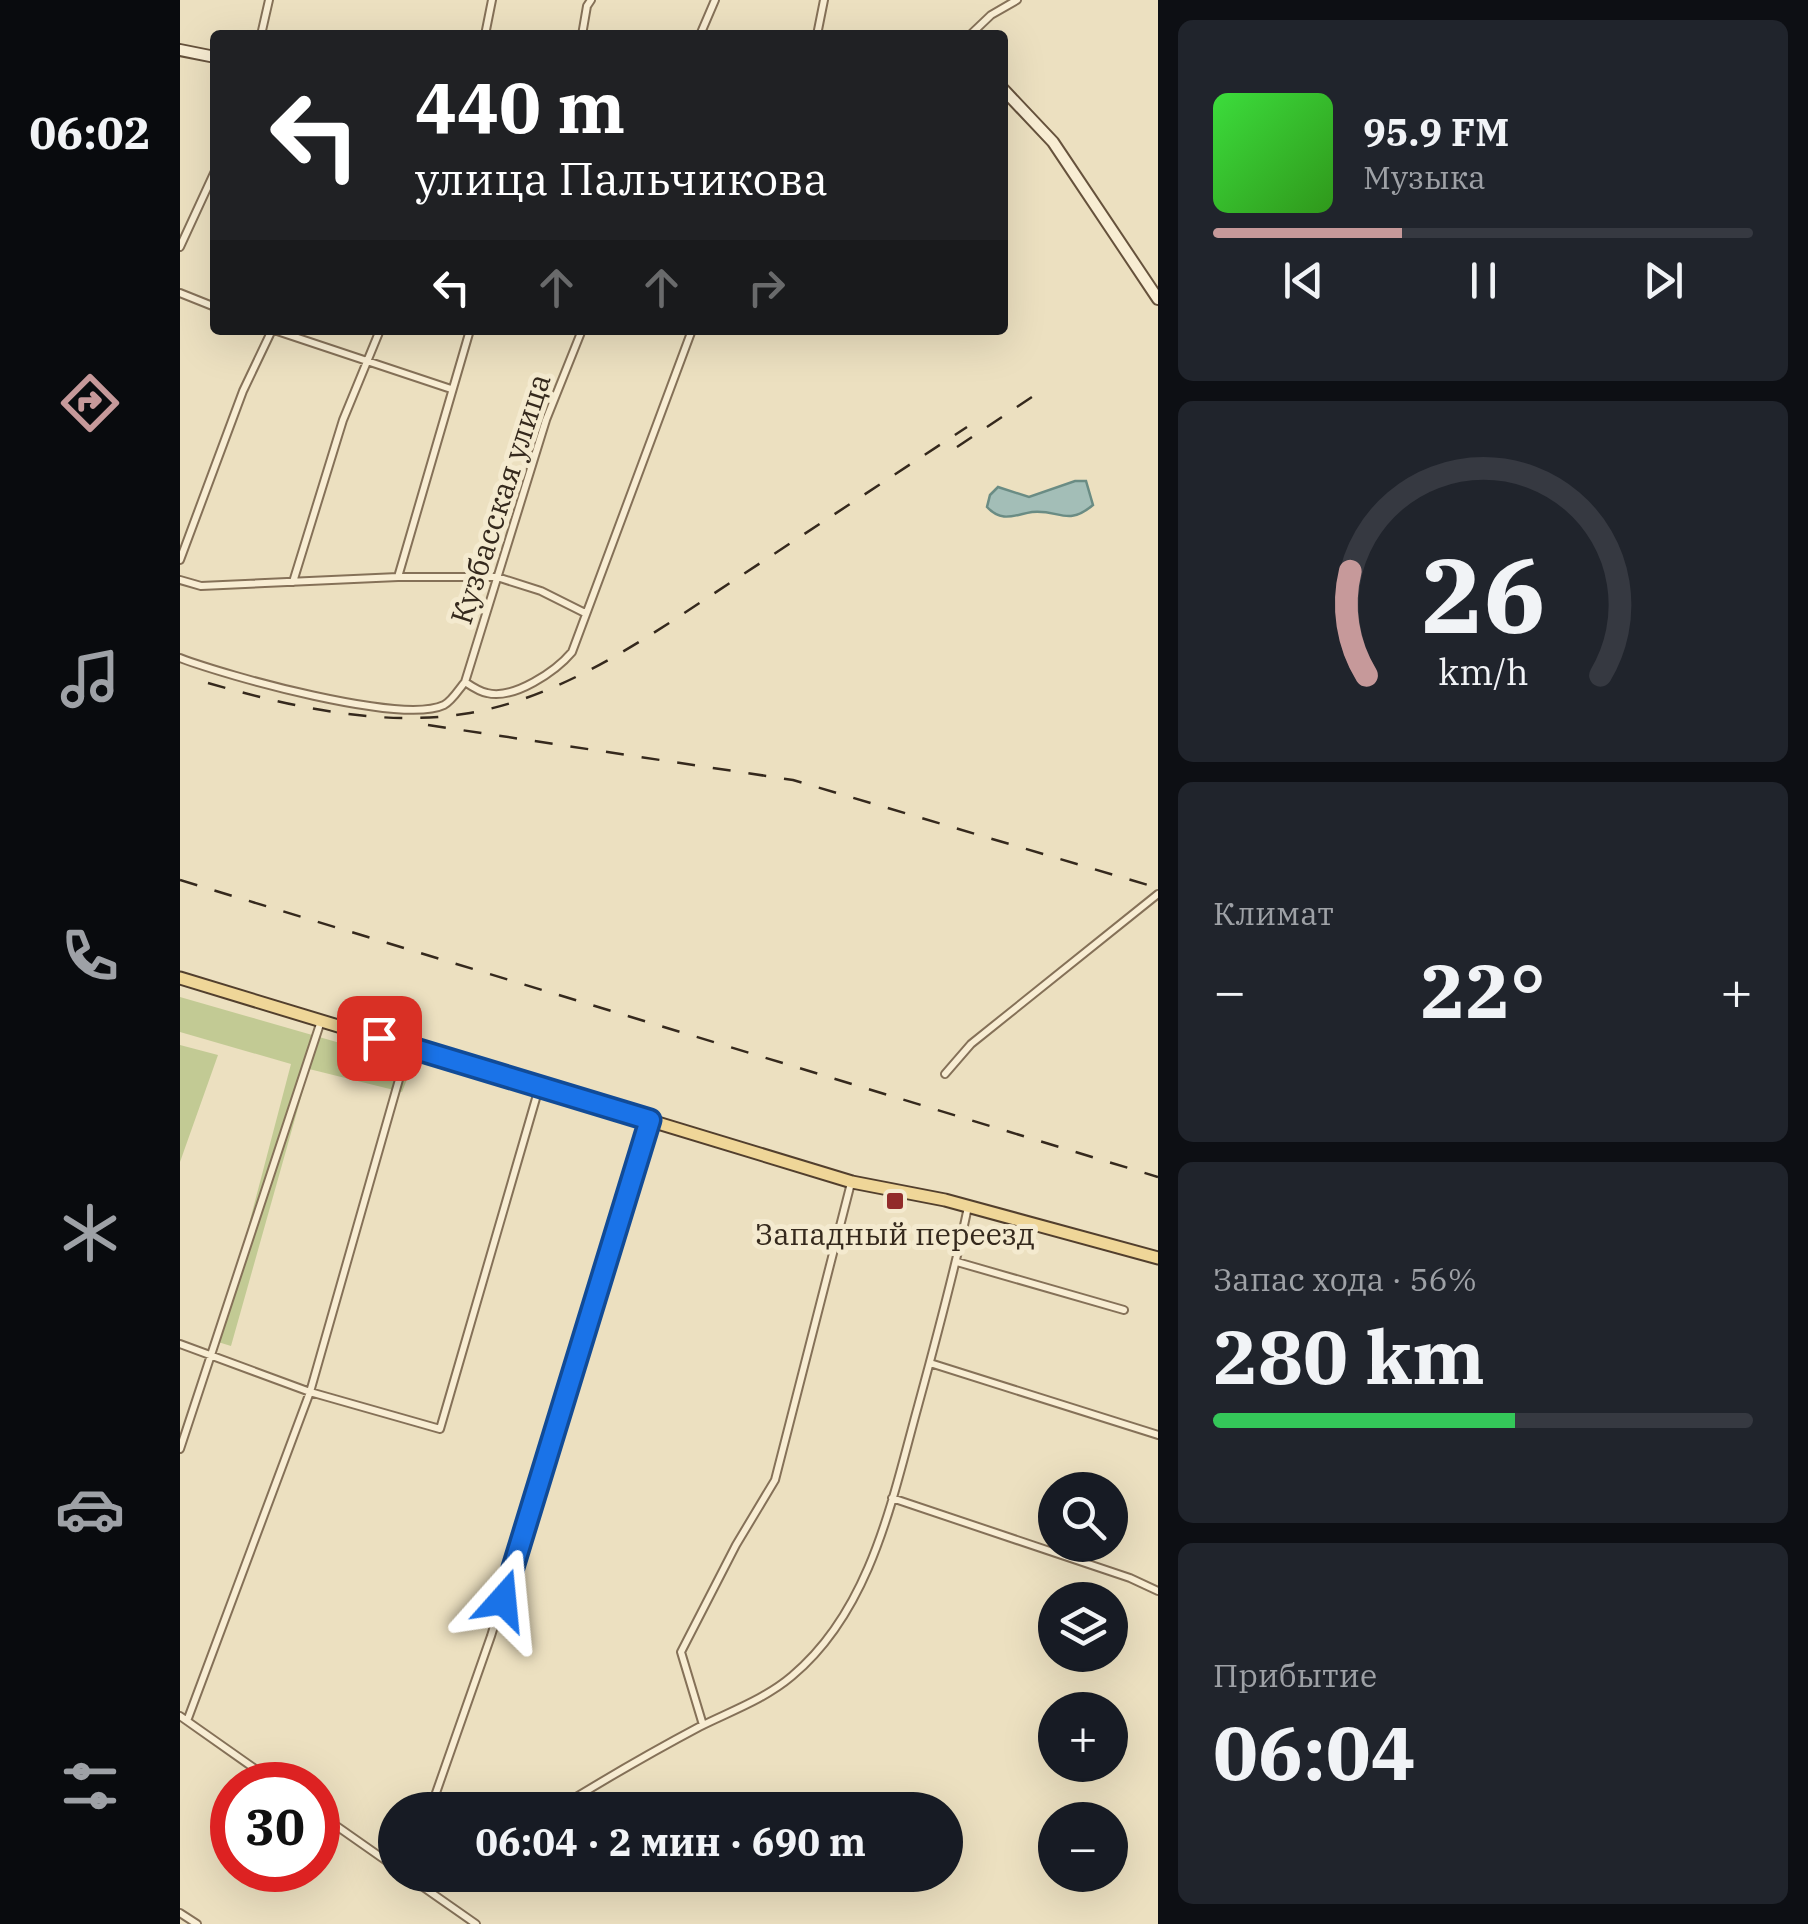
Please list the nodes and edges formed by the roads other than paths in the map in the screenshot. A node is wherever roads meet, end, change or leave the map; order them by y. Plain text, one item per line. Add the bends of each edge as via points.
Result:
1 (269, 0) edge
2 (492, 0) edge
3 (591, 0) edge
4 (716, 0) edge
5 (824, 0) edge
6 (1017, 0) edge
7 (262, 30) edge
8 (487, 30) edge
9 (583, 30) edge
10 (702, 30) edge
11 (818, 30) edge
12 (975, 30) edge
13 (180, 50) edge
14 (210, 55) edge
15 (1008, 94) edge
16 (210, 182) edge
17 (180, 247) edge
18 (180, 293) edge
19 (1158, 300) edge
20 (210, 305) edge
21 (271, 335) edge
22 (287, 335) edge
23 (378, 335) edge
24 (468, 335) edge
25 (580, 335) edge
26 (690, 335) edge
27 (366, 363) junction
28 (451, 389) junction
29 (180, 560) edge
30 (398, 576) junction
31 (497, 577) junction
32 (180, 580) edge
33 (293, 582) junction
34 (585, 613) junction
35 (180, 658) edge
36 (465, 682) junction
37 (1158, 894) edge
38 (180, 978) edge
39 (320, 1020) junction
40 (408, 1047) junction
41 (945, 1074) dead end
42 (539, 1086) junction
43 (650, 1120) junction
44 (852, 1182) junction
45 (968, 1206) junction
46 (1158, 1258) edge
47 (956, 1262) junction
48 (1124, 1310) dead end
49 (180, 1344) edge
50 (210, 1357) junction
51 (930, 1363) junction
52 (310, 1392) junction
53 (1158, 1434) edge
54 (180, 1449) edge
55 (892, 1498) junction
56 (1158, 1591) edge
57 (184, 1719) edge
58 (703, 1726) junction
59 (245, 1762) edge
60 (436, 1792) edge
61 (584, 1792) edge
62 (340, 1828) edge
63 (378, 1855) edge
64 (430, 1892) edge
65 (180, 1913) edge
66 (197, 1924) edge
67 (476, 1924) edge

1 - 7 street
2 - 8 street
3 - 9 street
4 - 10 street
5 - 11 street
6 - 12 street
13 - 14 main road
15 - 19 main road via 1053,142
16 - 17 street
18 - 20 street
21 - 29 street
22 - 27 street
23 - 27 street
24 - 28 street
25 - 31 street, Кузбасская улица
26 - 34 street
27 - 28 street
27 - 33 street
28 - 30 street
30 - 31 street
30 - 33 street
31 - 34 street
31 - 36 street, Кузбасская улица
32 - 33 street via 202,586
34 - 36 street via 560,668 504,692 487,694
35 - 36 street via 294,692 416,711 446,704
37 - 41 street via 971,1044
38 - 39 main road
39 - 40 main road
39 - 50 street
40 - 42 main road
40 - 52 street
42 - 43 main road
42 - 52 street via 440,1429
43 - 44 main road
43 - 60 street via 492,1636
44 - 45 main road
44 - 58 street via 774,1480 681,1652
45 - 46 main road
45 - 47 street
47 - 48 street
47 - 51 street
49 - 50 street
50 - 52 street
50 - 54 street
51 - 53 street
51 - 55 street
52 - 57 street
55 - 56 street
55 - 58 street via 871,1564 816,1652 750,1704
57 - 59 street
58 - 61 street
62 - 63 street
64 - 67 street
65 - 66 street

